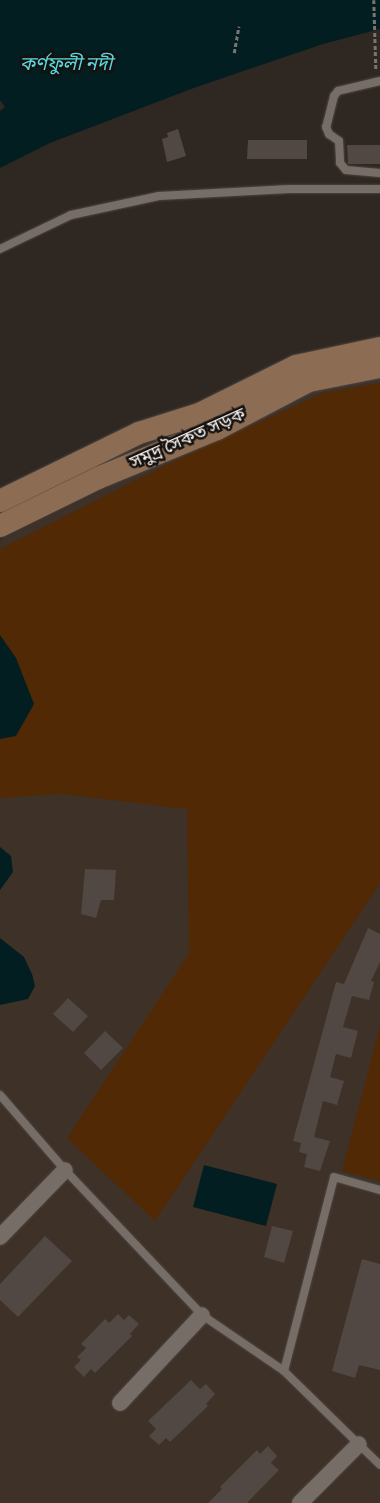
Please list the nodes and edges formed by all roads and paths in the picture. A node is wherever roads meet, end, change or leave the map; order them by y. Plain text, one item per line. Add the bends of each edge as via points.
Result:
1 (374, 0) edge
2 (239, 26) dead end
3 (234, 53) dead end
4 (376, 69) dead end
5 (380, 81) edge
6 (380, 173) edge
7 (380, 189) edge
8 (0, 249) edge
9 (380, 336) edge
10 (380, 348) edge
11 (380, 367) edge
12 (0, 484) edge
13 (0, 502) edge
14 (0, 526) edge
15 (0, 1095) edge
16 (65, 1170) junction
17 (380, 1190) edge
18 (0, 1237) edge
19 (202, 1315) junction
20 (284, 1371) junction
21 (120, 1403) dead end
22 (359, 1444) junction
23 (380, 1465) edge
24 (300, 1503) edge

1 - 4 path
2 - 3 path
5 - 6 lane via 338,91 326,127 329,134 339,141 340,163 346,170
7 - 8 lane via 159,196 70,215
9 - 12 main road, সমুদ্র সৈকত সড়ক via 295,355 211,401 77,447
10 - 13 main road via 296,366 199,414 139,433
11 - 14 main road, সমুদ্র সৈকত সড়ক via 309,382 217,429 98,478
15 - 16 lane
16 - 18 street
16 - 19 lane
17 - 20 lane via 334,1177
19 - 20 lane
19 - 21 street
20 - 22 lane
22 - 23 lane
22 - 24 street

